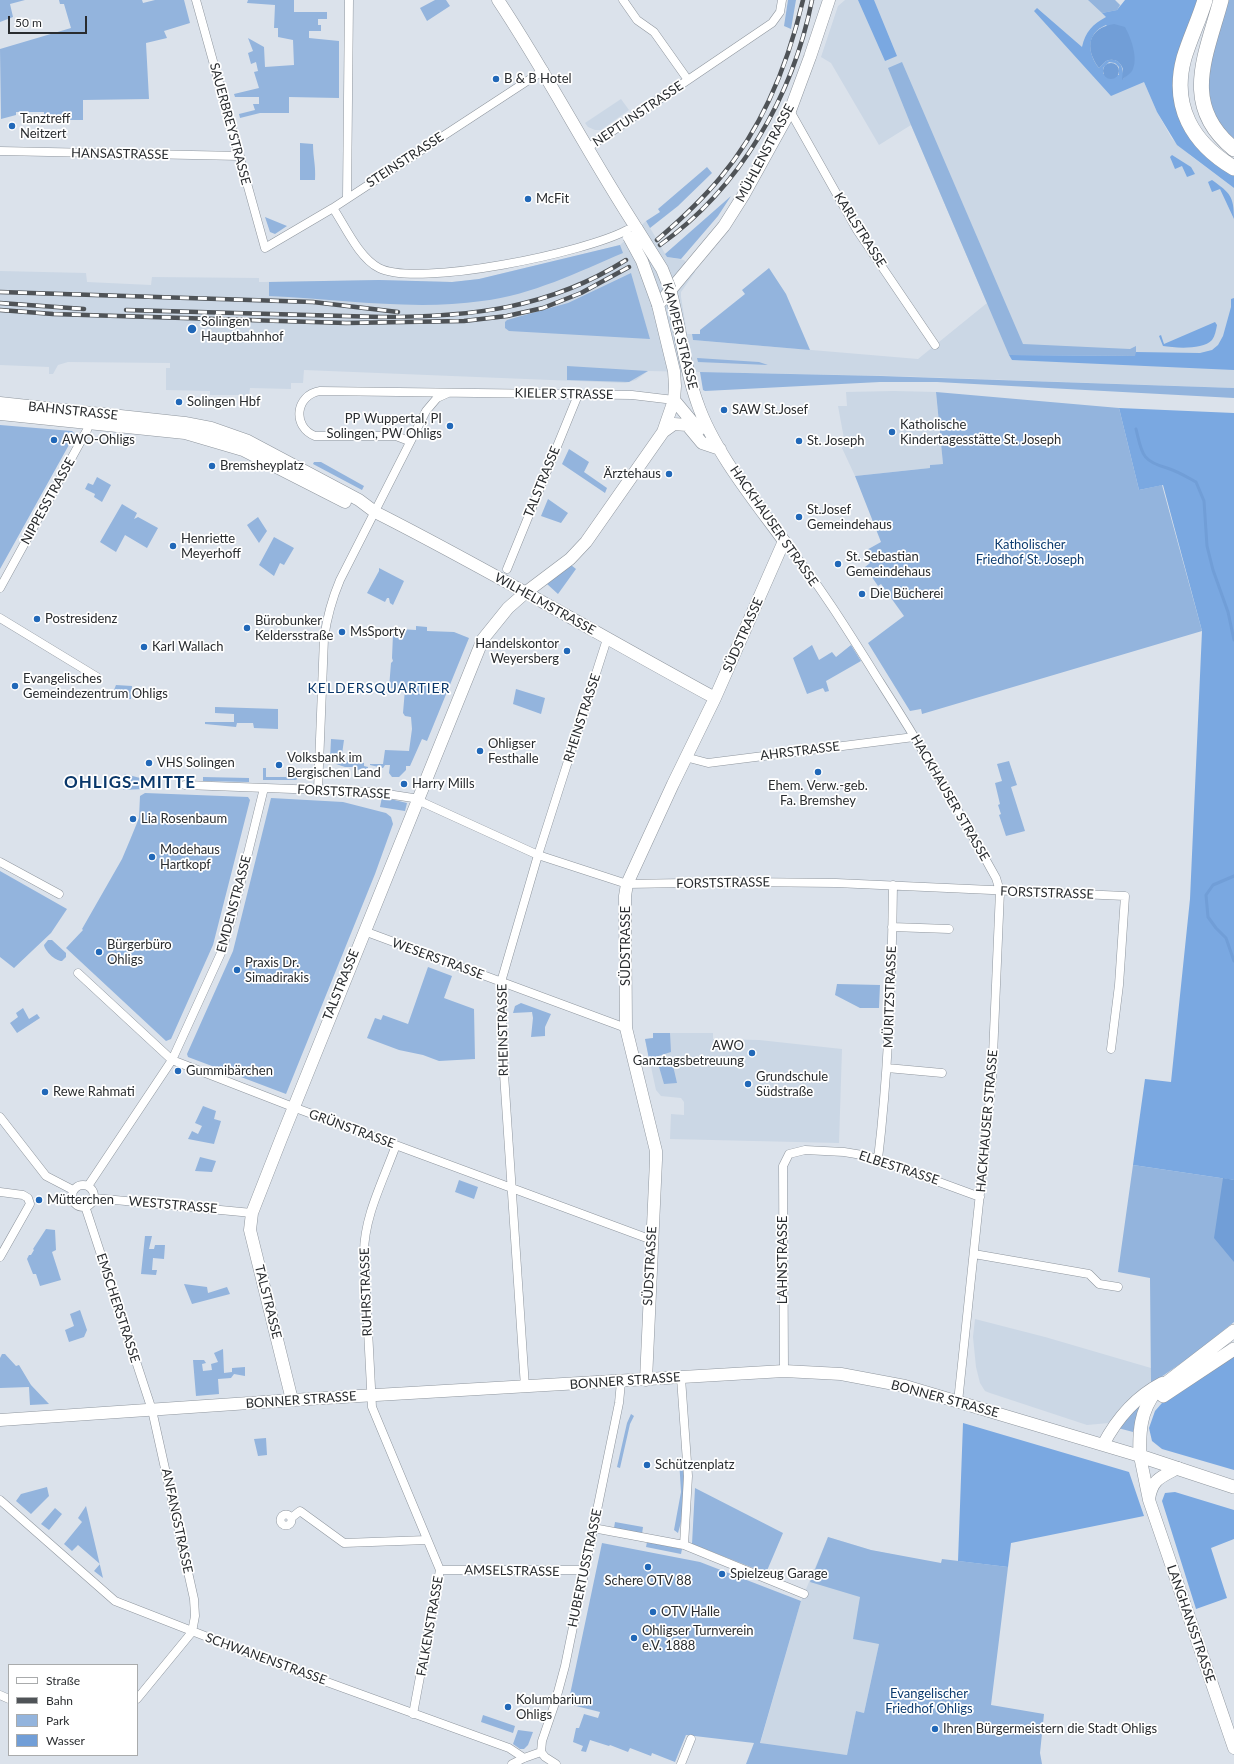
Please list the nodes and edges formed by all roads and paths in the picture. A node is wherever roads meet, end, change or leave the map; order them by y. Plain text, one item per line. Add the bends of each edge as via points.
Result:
1 (196, 0) edge
2 (349, 0) edge
3 (498, 0) edge
4 (623, 0) edge
5 (782, 0) edge
6 (828, 0) edge
7 (1205, 0) edge
8 (1221, 0) edge
9 (544, 70) junction
10 (688, 80) junction
11 (790, 111) junction
12 (589, 147) junction
13 (1234, 149) edge
14 (0, 151) edge
15 (240, 156) junction
16 (1234, 168) edge
17 (347, 198) junction
18 (333, 208) junction
19 (631, 232) junction
20 (265, 248) joint
21 (670, 289) junction
22 (658, 305) junction
23 (935, 345) dead end
24 (454, 392) junction
25 (578, 395) junction
26 (674, 400) junction
27 (0, 403) edge
28 (697, 403) joint
29 (0, 414) edge
30 (90, 417) junction
31 (145, 424) junction
32 (663, 432) junction
33 (409, 442) junction
34 (716, 447) junction
35 (375, 512) junction
36 (784, 541) junction
37 (507, 569) dead end
38 (0, 588) edge
39 (525, 593) junction
40 (0, 618) edge
41 (606, 639) junction
42 (97, 677) dead end
43 (715, 698) junction
44 (914, 737) junction
45 (685, 758) junction
46 (185, 785) dead end
47 (264, 788) junction
48 (318, 790) junction
49 (417, 800) junction
50 (538, 855) junction
51 (0, 862) edge
52 (627, 884) junction
53 (893, 885) junction
54 (1000, 891) junction
55 (59, 894) dead end
56 (892, 927) junction
57 (949, 929) dead end
58 (364, 931) junction
59 (78, 972) dead end
60 (501, 982) junction
61 (626, 1028) junction
62 (1111, 1049) dead end
63 (172, 1060) junction
64 (887, 1068) junction
65 (942, 1073) dead end
66 (293, 1107) junction
67 (0, 1117) edge
68 (396, 1145) junction
69 (792, 1152) joint
70 (878, 1159) junction
71 (88, 1186) junction
72 (513, 1189) junction
73 (73, 1190) junction
74 (0, 1192) edge
75 (980, 1197) junction
76 (94, 1198) junction
77 (85, 1206) junction
78 (252, 1213) junction
79 (652, 1240) junction
80 (974, 1254) junction
81 (0, 1257) edge
82 (1118, 1287) dead end
83 (1234, 1331) edge
84 (1234, 1349) edge
85 (784, 1371) junction
86 (681, 1378) junction
87 (1172, 1378) junction
88 (646, 1380) junction
89 (621, 1382) junction
90 (525, 1387) junction
91 (371, 1396) junction
92 (292, 1400) junction
93 (958, 1402) junction
94 (152, 1410) junction
95 (1144, 1411) junction
96 (0, 1420) edge
97 (1102, 1445) junction
98 (1140, 1456) junction
99 (1178, 1468) junction
100 (1234, 1487) edge
101 (0, 1500) edge
102 (1149, 1500) junction
103 (291, 1518) dead end
104 (593, 1528) junction
105 (427, 1540) junction
106 (684, 1544) junction
107 (440, 1570) junction
108 (584, 1570) junction
109 (804, 1594) dead end
110 (192, 1632) junction
111 (138, 1698) edge
112 (414, 1714) junction
113 (691, 1739) dead end
114 (1234, 1748) edge
115 (541, 1752) junction
116 (524, 1758) junction
117 (552, 1763) edge
118 (512, 1764) edge
119 (681, 1764) edge

1 - 15 street, SAUERBREYSTRASSE
2 - 17 street
3 - 9 main road, KAMPER STRASSE
4 - 10 street, NEPTUNSTRASSE via 637,20 654,32
5 - 10 street, NEPTUNSTRASSE via 780,12 772,23
6 - 11 main road, MÜHLENSTRASSE
7 - 16 highway via 1182,66 1182,103 1188,121 1198,138 1212,153
8 - 13 highway via 1203,69 1201,93 1209,122
9 - 12 main road, KAMPER STRASSE
9 - 17 street, STEINSTRASSE
10 - 12 street, NEPTUNSTRASSE
11 - 21 main road, MÜHLENSTRASSE via 724,226
11 - 23 street, KARLSTRASSE via 857,230
12 - 19 main road, KAMPER STRASSE
14 - 15 street, HANSASTRASSE
15 - 20 street, SAUERBREYSTRASSE
17 - 18 street, STEINSTRASSE
18 - 19 street via 370,262 383,270 400,274 484,268
18 - 20 street, STEINSTRASSE
19 - 21 main road, KAMPER STRASSE, bridge via 662,269
19 - 22 main road, KAMPER STRASSE, bridge
21 - 22 main road, MÜHLENSTRASSE
21 - 28 main road, KAMPER STRASSE
22 - 26 main road, KAMPER STRASSE via 674,371
24 - 25 street, KIELER STRASSE
24 - 33 street, KIELER STRASSE via 432,402
24 - 33 street, KIELER STRASSE via 316,392 304,400 299,410 301,424 307,432 315,436 396,436
25 - 26 street, KIELER STRASSE via 632,395
25 - 37 street, TALSTRASSE
26 - 32 main road, KAMPER STRASSE
26 - 34 main road
27 - 30 main road, BAHNSTRASSE
28 - 34 main road, HACKHAUSER STRASSE
29 - 30 main road, BAHNSTRASSE
30 - 31 main road, BAHNSTRASSE
30 - 38 street, NIPPESSTRASSE via 87,430
31 - 35 main road, WILHELMSTRASSE via 231,445 355,508
31 - 35 main road, WILHELMSTRASSE via 185,423 236,436 359,500
32 - 34 main road via 674,424 687,425 702,443
32 - 39 main road, TALSTRASSE via 586,542 570,559
33 - 35 street, KIELER STRASSE
34 - 36 main road, HACKHAUSER STRASSE
35 - 39 main road, WILHELMSTRASSE
35 - 48 street, KIELER STRASSE via 340,580 327,619
36 - 43 main road, SÜDSTRASSE
36 - 44 street, HACKHAUSER STRASSE via 853,637
39 - 41 main road, WILHELMSTRASSE
39 - 49 main road, TALSTRASSE via 495,622 483,639
40 - 42 street
41 - 43 main road, WILHELMSTRASSE
41 - 50 street, RHEINSTRASSE
43 - 45 main road, SÜDSTRASSE
44 - 45 street, AHRSTRASSE via 708,763
44 - 54 street, HACKHAUSER STRASSE via 952,799 996,878
45 - 52 main road, SÜDSTRASSE
46 - 47 street, FORSTSTRASSE
47 - 48 street, FORSTSTRASSE
47 - 63 street, EMDENSTRASSE via 221,953
48 - 49 street, FORSTSTRASSE via 374,792
49 - 50 street, FORSTSTRASSE
49 - 58 main road, TALSTRASSE
50 - 52 street, FORSTSTRASSE
50 - 60 street, RHEINSTRASSE
51 - 55 street
52 - 53 street, FORSTSTRASSE via 742,882
52 - 61 main road, SÜDSTRASSE
53 - 54 street, FORSTSTRASSE
53 - 56 street, MÜRITZSTRASSE
54 - 62 street, FORSTSTRASSE via 1125,896
54 - 75 street, HACKHAUSER STRASSE via 992,1071
56 - 57 street, MÜRITZSTRASSE
56 - 64 street, MÜRITZSTRASSE
58 - 60 street, WESERSTRASSE
58 - 66 main road, TALSTRASSE
59 - 63 street, GRÜNSTRASSE
60 - 61 street, WESERSTRASSE
60 - 72 street, RHEINSTRASSE via 503,1059
61 - 79 main road, SÜDSTRASSE via 656,1151
63 - 66 street, GRÜNSTRASSE
63 - 71 street
64 - 65 street
64 - 70 street, MÜRITZSTRASSE
66 - 68 street, GRÜNSTRASSE
66 - 78 main road, TALSTRASSE
67 - 73 street via 46,1176
68 - 72 street, GRÜNSTRASSE
68 - 91 street, RUHRSTRASSE via 364,1240
69 - 70 street, ELBESTRASSE via 844,1152
69 - 85 street, LAHNSTRASSE via 783,1166
70 - 75 street, ELBESTRASSE
71 - 73 street via 80,1185
71 - 76 street via 93,1191
72 - 79 street, GRÜNSTRASSE
72 - 90 street, RHEINSTRASSE
73 - 77 street via 73,1201 79,1206
74 - 81 street via 23,1195 28,1198 30,1204
75 - 80 street, HACKHAUSER STRASSE
76 - 77 street
76 - 78 street, WESTSTRASSE
77 - 94 street, EMSCHERSTRASSE
78 - 92 main road, TALSTRASSE via 251,1235
79 - 88 main road, SÜDSTRASSE
80 - 82 street via 1089,1274 1099,1284
80 - 93 street, HACKHAUSER STRASSE
83 - 87 main road
84 - 95 main road
85 - 86 main road, BONNER STRASSE
85 - 93 main road, BONNER STRASSE via 841,1374 905,1386
86 - 88 main road, BONNER STRASSE
86 - 106 street via 688,1476
87 - 95 main road via 1150,1399
87 - 97 main road via 1152,1388 1127,1409 1111,1428
88 - 89 main road, BONNER STRASSE
89 - 90 main road, BONNER STRASSE
89 - 104 street, HUBERTUSSTRASSE via 620,1403
90 - 91 main road, BONNER STRASSE
91 - 92 main road, BONNER STRASSE
91 - 105 street, FALKENSTRASSE via 372,1407
92 - 94 main road, BONNER STRASSE
93 - 97 main road, BONNER STRASSE
94 - 96 main road, BONNER STRASSE
94 - 110 street, ANFANGSTRASSE via 194,1600
95 - 98 main road via 1140,1430
97 - 98 main road, BONNER STRASSE
98 - 99 main road, BONNER STRASSE
98 - 102 main road, LANGHANSSTRASSE
99 - 100 main road, BONNER STRASSE
99 - 102 main road via 1157,1480 1150,1489
101 - 110 street, SCHWANENSTRASSE via 111,1599
102 - 114 main road, LANGHANSSTRASSE
103 - 105 street via 300,1511 344,1543
104 - 106 street
104 - 108 street, HUBERTUSSTRASSE
105 - 107 street, FALKENSTRASSE
106 - 109 street
107 - 108 street, AMSELSTRASSE
107 - 112 street, FALKENSTRASSE
108 - 115 street, HUBERTUSSTRASSE via 563,1674 542,1741
110 - 111 street
110 - 112 street, SCHWANENSTRASSE
112 - 116 street, SCHWANENSTRASSE via 509,1748
113 - 119 street
115 - 116 street
115 - 117 street
116 - 118 street

